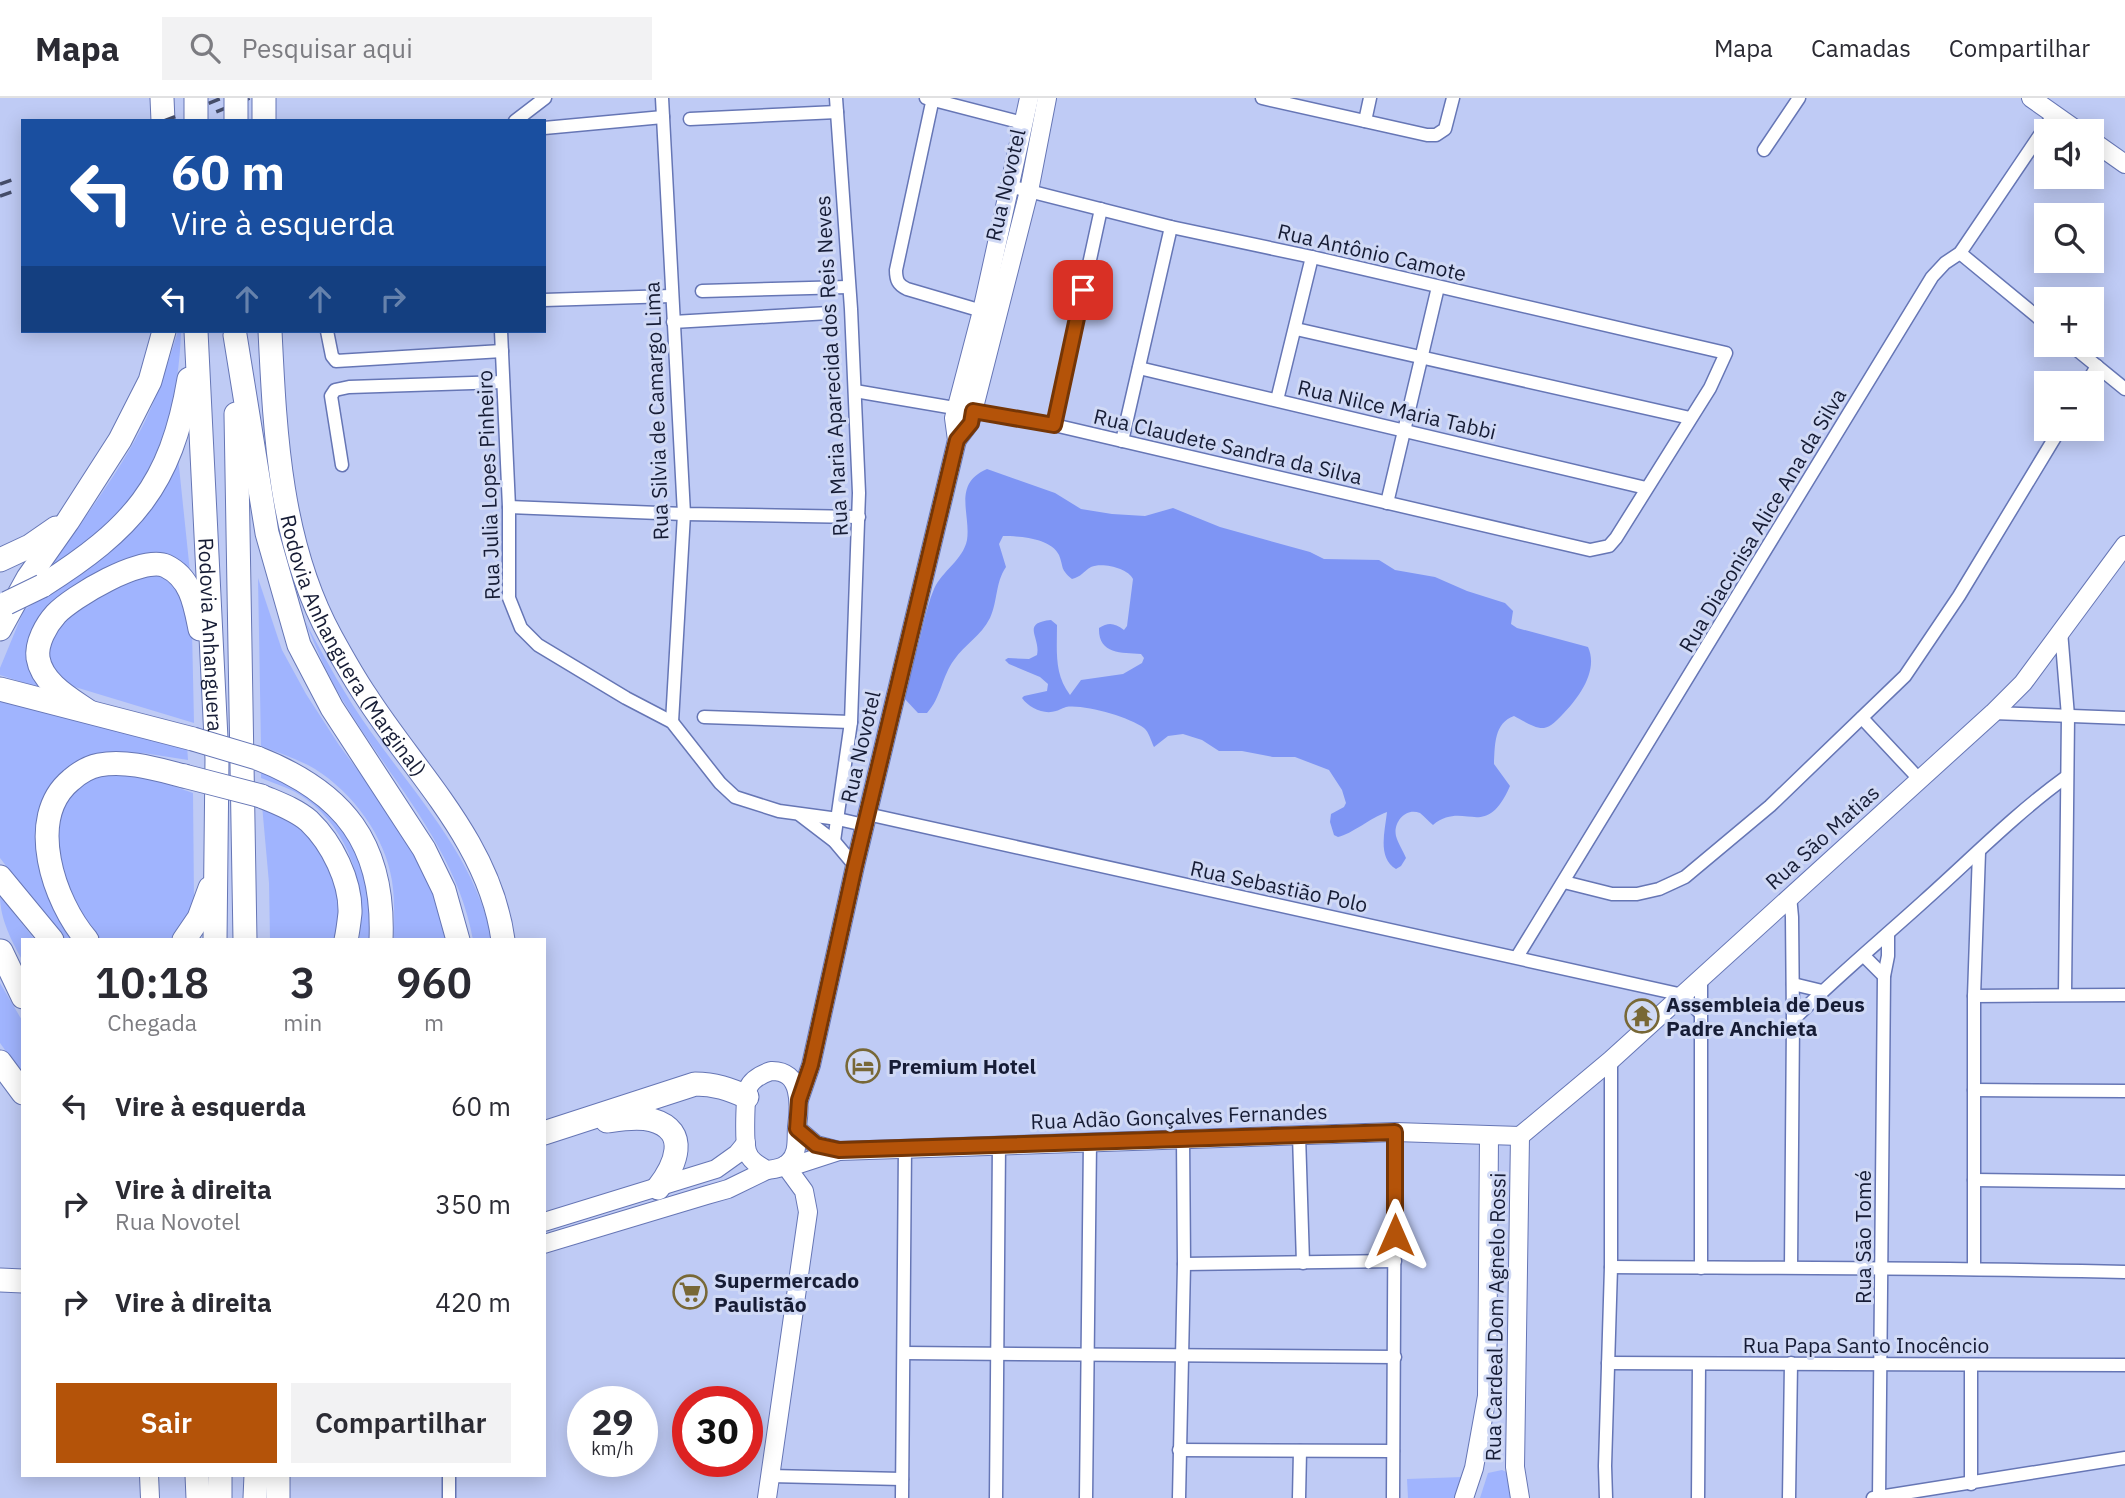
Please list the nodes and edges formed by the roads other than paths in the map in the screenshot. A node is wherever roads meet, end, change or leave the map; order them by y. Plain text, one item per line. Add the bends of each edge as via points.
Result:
1 (162, 98) edge
2 (197, 98) edge
3 (236, 98) edge
4 (264, 98) edge
5 (545, 98) edge
6 (662, 98) edge
7 (836, 98) edge
8 (1029, 98) edge
9 (1047, 98) edge
10 (1262, 98) edge
11 (1370, 98) edge
12 (1453, 98) edge
13 (1799, 98) edge
14 (2031, 98) edge
15 (930, 99) edge
16 (1289, 101) edge
17 (837, 113) junction
18 (2054, 114) junction
19 (663, 117) junction
20 (163, 119) edge
21 (196, 119) edge
22 (236, 119) edge
23 (264, 119) edge
24 (518, 119) edge
25 (690, 119) dead end
26 (2061, 119) edge
27 (1365, 121) junction
28 (1023, 122) junction
29 (546, 128) edge
30 (2104, 149) edge
31 (1764, 150) dead end
32 (2125, 164) edge
33 (1009, 186) junction
34 (1028, 191) junction
35 (1101, 209) junction
36 (1171, 227) junction
37 (1960, 253) junction
38 (1312, 257) junction
39 (848, 287) junction
40 (1438, 287) junction
41 (702, 291) dead end
42 (671, 296) junction
43 (546, 300) edge
44 (982, 311) junction
45 (830, 313) dead end
46 (2034, 314) edge
47 (673, 322) junction
48 (1296, 329) junction
49 (163, 333) edge
50 (194, 333) edge
51 (194, 333) edge
52 (235, 333) edge
53 (270, 333) edge
54 (327, 333) edge
55 (501, 333) edge
56 (502, 351) junction
57 (1423, 357) junction
58 (2086, 357) edge
59 (2097, 366) junction
60 (1139, 368) junction
61 (2094, 371) edge
62 (503, 383) junction
63 (2125, 389) edge
64 (855, 391) junction
65 (1277, 400) junction
66 (965, 409) junction
67 (1690, 418) junction
68 (1054, 425) junction
69 (1404, 430) junction
70 (1122, 441) junction
71 (2053, 441) edge
72 (342, 466) dead end
73 (1646, 488) junction
74 (1387, 503) junction
75 (509, 507) junction
76 (76, 509) junction
77 (684, 514) junction
78 (859, 517) junction
79 (2125, 545) edge
80 (0, 560) edge
81 (4, 603) edge
82 (0, 629) edge
83 (2061, 631) junction
84 (0, 689) edge
85 (215, 705) junction
86 (88, 711) junction
87 (1993, 713) junction
88 (2068, 716) junction
89 (704, 717) dead end
90 (1863, 718) junction
91 (2125, 718) edge
92 (672, 722) junction
93 (851, 722) junction
94 (249, 763) junction
95 (2066, 777) junction
96 (1919, 779) junction
97 (2040, 796) junction
98 (2066, 805) junction
99 (800, 814) junction
100 (838, 819) junction
101 (866, 820) junction
102 (834, 841) junction
103 (1979, 852) junction
104 (855, 866) junction
105 (1956, 872) junction
106 (215, 876) junction
107 (0, 877) edge
108 (1564, 882) junction
109 (1978, 889) junction
110 (1790, 896) junction
111 (1888, 934) junction
112 (50, 938) edge
113 (86, 938) edge
114 (185, 938) edge
115 (215, 938) edge
116 (245, 938) edge
117 (260, 938) edge
118 (346, 938) edge
119 (381, 938) edge
120 (457, 938) edge
121 (503, 938) edge
122 (1, 949) edge
123 (1864, 956) junction
124 (1517, 957) junction
125 (1884, 975) junction
126 (1700, 977) junction
127 (21, 980) edge
128 (1793, 984) junction
129 (1822, 991) junction
130 (21, 993) edge
131 (2065, 994) junction
132 (1683, 995) junction
133 (2125, 995) edge
134 (1974, 996) junction
135 (1699, 1012) junction
136 (1793, 1020) junction
137 (1611, 1060) junction
138 (0, 1062) edge
139 (811, 1065) junction
140 (777, 1071) junction
141 (1595, 1073) junction
142 (0, 1088) edge
143 (21, 1090) edge
144 (1974, 1090) junction
145 (2125, 1091) edge
146 (747, 1097) junction
147 (799, 1100) junction
148 (1611, 1100) junction
149 (21, 1104) edge
150 (573, 1125) junction
151 (797, 1129) junction
152 (546, 1132) edge
153 (1395, 1132) junction
154 (1299, 1135) junction
155 (1489, 1136) junction
156 (1520, 1136) junction
157 (1183, 1138) junction
158 (1090, 1141) junction
159 (746, 1143) junction
160 (999, 1144) junction
161 (905, 1147) junction
162 (839, 1150) junction
163 (787, 1164) junction
164 (767, 1170) junction
165 (1974, 1180) junction
166 (2125, 1182) edge
167 (658, 1188) junction
168 (546, 1221) edge
169 (546, 1243) edge
170 (1395, 1261) junction
171 (1303, 1263) junction
172 (1184, 1264) junction
173 (1611, 1267) junction
174 (1791, 1267) junction
175 (1701, 1268) junction
176 (1973, 1269) junction
177 (1883, 1270) junction
178 (2125, 1272) edge
179 (0, 1280) edge
180 (21, 1281) edge
181 (1488, 1304) junction
182 (1518, 1306) junction
183 (999, 1352) junction
184 (904, 1353) junction
185 (1086, 1355) junction
186 (1181, 1356) junction
187 (1395, 1357) junction
188 (1608, 1363) junction
189 (1791, 1363) junction
190 (1699, 1364) junction
191 (1882, 1364) junction
192 (1971, 1365) junction
193 (2125, 1365) edge
194 (1179, 1450) junction
195 (1300, 1451) junction
196 (1392, 1451) junction
197 (2125, 1458) edge
198 (770, 1476) junction
199 (149, 1477) edge
200 (220, 1477) edge
201 (255, 1477) edge
202 (278, 1477) edge
203 (289, 1477) edge
204 (449, 1477) edge
205 (902, 1479) junction
206 (185, 1480) edge
207 (1972, 1484) junction
208 (150, 1498) edge
209 (198, 1498) edge
210 (220, 1498) edge
211 (254, 1498) edge
212 (278, 1498) edge
213 (289, 1498) edge
214 (449, 1498) edge
215 (767, 1498) edge
216 (902, 1498) edge
217 (996, 1498) edge
218 (1086, 1498) edge
219 (1179, 1498) edge
220 (1299, 1498) edge
221 (1393, 1498) edge
222 (1464, 1498) edge
223 (1520, 1498) edge
224 (1606, 1498) edge
225 (1698, 1498) edge
226 (1789, 1498) edge
227 (1877, 1498) edge

1 - 20 highway
2 - 21 highway, bridge
3 - 22 highway, bridge
4 - 23 highway
5 - 24 street
6 - 19 street, Rua Silvia de Camargo Lima
7 - 17 street, Rua Maria Aparecida dos Reis Neves
8 - 28 street, Rua Novotel
9 - 34 street, Rua Novotel
10 - 16 street
11 - 27 street
12 - 27 street via 1445,129 1436,135
13 - 31 street
14 - 18 street
15 - 28 street
15 - 44 street via 896,278 907,289
16 - 27 street
17 - 25 street
17 - 39 street, Rua Maria Aparecida dos Reis Neves
18 - 26 street
18 - 37 street, Rua Diaconisa Alice Ana da Silva
19 - 29 street
19 - 42 street, Rua Silvia de Camargo Lima
28 - 33 street, Rua Novotel
30 - 32 street
33 - 34 street, Rua Antônio Camote
33 - 44 street, Rua Novotel
34 - 35 street, Rua Antônio Camote
34 - 66 street, Rua Novotel
35 - 36 street, Rua Antônio Camote
35 - 68 street
36 - 38 street, Rua Antônio Camote
36 - 60 street
37 - 46 street
37 - 108 street, Rua Diaconisa Alice Ana da Silva via 1932,276
38 - 40 street, Rua Antônio Camote
38 - 48 street
39 - 41 street
39 - 64 street, Rua Maria Aparecida dos Reis Neves
40 - 57 street
40 - 67 street, Rua Antônio Camote via 1726,353
42 - 43 street
42 - 47 street, Rua Silvia de Camargo Lima
44 - 66 street, Rua Novotel
45 - 47 street
47 - 77 street, Rua Silvia de Camargo Lima
48 - 57 street
48 - 65 street
49 - 76 highway via 150,381 120,440
50 - 81 highway, bridge via 184,406 166,464 139,508 117,532 68,570
51 - 85 highway, Rodovia Anhanguera
52 - 94 highway, Rodovia Anhanguera
52 - 120 highway via 267,533 299,645 332,708 437,873
53 - 121 highway, Rodovia Anhanguera (Marginal) via 281,479 300,563 329,634 366,697 472,849 491,890
54 - 56 street via 337,361
55 - 56 street, Rua Julia Lopes Pinheiro
56 - 62 street, Rua Julia Lopes Pinheiro
57 - 67 street
57 - 69 street
58 - 59 street
59 - 61 street
59 - 63 street
60 - 65 street, Rua Nilce Maria Tabbi
60 - 70 street
62 - 72 street via 335,390 331,396
62 - 75 street, Rua Julia Lopes Pinheiro
64 - 66 street, Rua Claudete Sandra da Silva
64 - 78 street, Rua Maria Aparecida dos Reis Neves
65 - 69 street, Rua Nilce Maria Tabbi
66 - 68 street, Rua Claudete Sandra da Silva
66 - 101 street, Rua Novotel via 954,418 957,440
67 - 73 street
68 - 70 street, Rua Claudete Sandra da Silva
69 - 73 street, Rua Nilce Maria Tabbi
69 - 74 street
70 - 74 street, Rua Claudete Sandra da Silva
71 - 90 street via 1919,658
73 - 74 street, Rua Claudete Sandra da Silva via 1609,546 1590,550
75 - 77 street
75 - 92 street, Rua Julia Lopes Pinheiro via 509,598 521,628 538,645
76 - 80 highway via 30,546
76 - 82 highway via 28,578
77 - 78 street
77 - 92 street, Rua Silvia de Camargo Lima
78 - 93 street, Rua Maria Aparecida dos Reis Neves
79 - 83 street, Rua São Matias
83 - 87 street, Rua São Matias via 2023,683
83 - 88 street
84 - 86 highway
85 - 86 highway via 191,588 179,575 156,564 129,569 57,612 40,640 38,656 50,682
85 - 106 highway, Rodovia Anhanguera
86 - 94 highway, bridge via 193,739
87 - 88 street
87 - 96 street, Rua São Matias
88 - 91 street
88 - 95 street
89 - 93 street
90 - 96 street
90 - 108 street via 1770,806 1685,877 1637,894 1612,894
92 - 99 street, Rua Julia Lopes Pinheiro via 735,797
93 - 100 street, Rua Maria Aparecida dos Reis Neves
94 - 116 highway, Rodovia Anhanguera
94 - 117 highway
94 - 119 highway via 304,780 332,801 357,831 377,878
95 - 97 street
95 - 98 street
96 - 110 street, Rua São Matias
97 - 98 street
97 - 103 street
98 - 131 street
99 - 100 street, Rua Julia Lopes Pinheiro
99 - 102 street, Rua Julia Lopes Pinheiro
100 - 101 street, Rua Julia Lopes Pinheiro
100 - 102 street, Rua Maria Aparecida dos Reis Neves
101 - 104 street, Rua Novotel
101 - 124 street, Rua Sebastião Polo
102 - 104 street, Rua Julia Lopes Pinheiro
103 - 105 street
103 - 109 street
104 - 139 street, Rua Novotel
105 - 109 street
105 - 111 street
106 - 114 highway via 199,918
106 - 115 highway, Rodovia Anhanguera
107 - 112 highway
108 - 124 street, Rua Diaconisa Alice Ana da Silva
109 - 134 street
110 - 126 street, Rua São Matias
110 - 128 street
111 - 123 street
111 - 125 street, Rua São Tomé
113 - 118 highway, bridge via 58,888 46,826 53,800 74,776 96,766 126,764 261,796 309,821 331,851 346,884 350,911
122 - 127 highway
122 - 130 highway
123 - 125 street
123 - 129 street
124 - 132 street, Rua Sebastião Polo
125 - 177 street, Rua São Tomé
126 - 132 street, Rua São Matias
126 - 135 street
128 - 129 street
128 - 136 street
129 - 136 street
131 - 133 street
131 - 134 street
132 - 135 street
132 - 137 street, Rua São Matias
134 - 144 street
135 - 175 street
136 - 174 street
137 - 141 street, Rua São Matias
137 - 148 street
138 - 143 highway
139 - 140 street
139 - 147 street, Rua Novotel
140 - 146 street via 755,1080
140 - 147 street via 791,1079
141 - 148 street
141 - 156 street, Rua São Matias
142 - 149 highway
144 - 145 street
144 - 165 street
146 - 150 highway via 719,1086 695,1084
146 - 159 street
147 - 151 street, Rua Novotel
148 - 173 street
150 - 152 highway
150 - 167 highway via 652,1120 671,1130 676,1155
151 - 162 street, Rua Adão Gonçalves Fernandes via 816,1145
151 - 163 street, Rua Novotel via 797,1145
153 - 154 street, Rua Adão Gonçalves Fernandes
153 - 155 street, Rua Adão Gonçalves Fernandes
153 - 170 street
154 - 157 street, Rua Adão Gonçalves Fernandes
154 - 171 street
155 - 156 street, Rua Adão Gonçalves Fernandes
155 - 181 street, Rua Cardeal Dom Agnelo Rossi
156 - 182 street, Rua Cardeal Dom Agnelo Rossi
157 - 158 street, Rua Adão Gonçalves Fernandes
157 - 172 street
158 - 160 street, Rua Adão Gonçalves Fernandes
158 - 185 street
159 - 164 street via 751,1159
159 - 167 street via 716,1169
160 - 161 street, Rua Adão Gonçalves Fernandes
160 - 183 street
161 - 162 street, Rua Adão Gonçalves Fernandes
161 - 184 street
162 - 163 street, Rua Adão Gonçalves Fernandes
163 - 164 street, Rua Adão Gonçalves Fernandes
163 - 198 street via 804,1191 808,1212
164 - 169 street via 728,1189
165 - 166 street
165 - 176 street
167 - 168 street
170 - 171 street
170 - 187 street
171 - 172 street
172 - 186 street
173 - 175 street
173 - 188 street
174 - 175 street
174 - 177 street
176 - 177 street
176 - 178 street
177 - 191 street, Rua São Tomé
179 - 180 highway
181 - 182 street
181 - 222 street, Rua Cardeal Dom Agnelo Rossi via 1487,1408
182 - 223 street, Rua Cardeal Dom Agnelo Rossi via 1515,1467
183 - 184 street
183 - 185 street
183 - 217 street
184 - 205 street
185 - 186 street
185 - 218 street
186 - 187 street
186 - 194 street
187 - 196 street
188 - 190 street, Rua Papa Santo Inocêncio
188 - 224 street
189 - 190 street, Rua Papa Santo Inocêncio
189 - 191 street, Rua Papa Santo Inocêncio
189 - 226 street
190 - 225 street
191 - 192 street, Rua Papa Santo Inocêncio
191 - 227 street, Rua São Tomé
192 - 193 street, Rua Papa Santo Inocêncio
192 - 207 street
194 - 195 street
194 - 219 street
195 - 196 street
195 - 220 street
196 - 221 street
197 - 207 street
198 - 205 street
198 - 215 street
199 - 208 street
200 - 210 highway
201 - 211 highway
202 - 212 highway
203 - 213 street
204 - 214 street
205 - 216 street
206 - 209 highway
207 - 227 street

